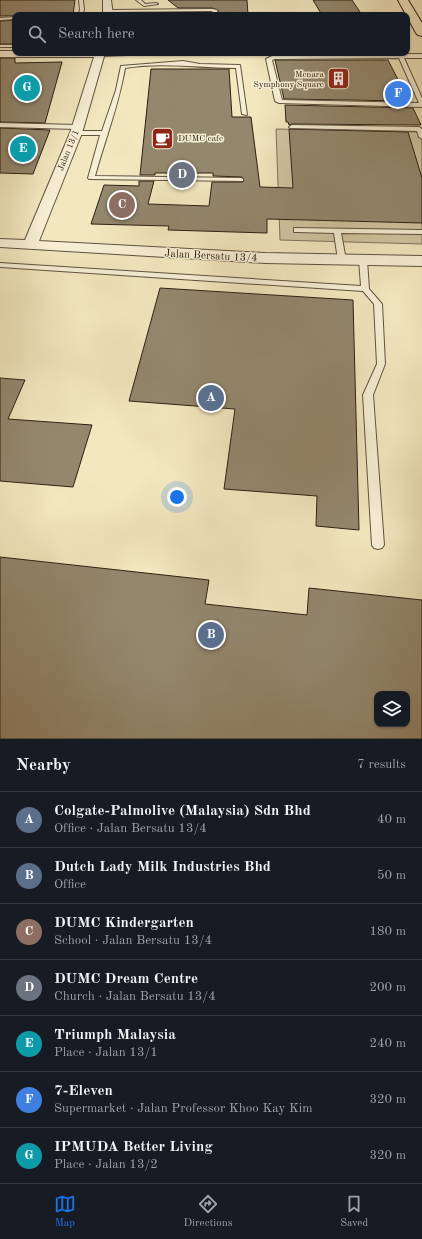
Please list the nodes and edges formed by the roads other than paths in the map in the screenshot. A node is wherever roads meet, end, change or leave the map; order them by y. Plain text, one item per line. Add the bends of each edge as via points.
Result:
1 (82, 0) edge
2 (107, 0) edge
3 (138, 0) edge
4 (403, 0) edge
5 (156, 4) dead end
6 (81, 12) edge
7 (108, 12) edge
8 (157, 12) edge
9 (215, 12) edge
10 (410, 12) edge
11 (410, 12) edge
12 (12, 18) edge
13 (0, 19) edge
14 (422, 33) edge
15 (0, 46) edge
16 (12, 46) edge
17 (0, 54) edge
18 (12, 54) edge
19 (99, 56) edge
20 (401, 56) junction
21 (422, 56) edge
22 (422, 105) edge
23 (245, 114) dead end
24 (0, 125) edge
25 (292, 127) dead end
26 (421, 129) edge
27 (76, 130) junction
28 (104, 133) junction
29 (422, 137) edge
30 (241, 180) dead end
31 (297, 230) dead end
32 (337, 231) junction
33 (422, 232) edge
34 (0, 243) edge
35 (30, 245) junction
36 (342, 260) junction
37 (363, 260) junction
38 (422, 261) edge
39 (0, 265) edge
40 (365, 289) junction
41 (378, 545) dead end

1 - 6 lane
2 - 7 street
3 - 5 lane via 144,5
4 - 11 main road
8 - 9 lane
10 - 14 main road
12 - 13 lane
15 - 16 lane
17 - 18 street
19 - 27 street, Jalan 13/1
20 - 21 lane
20 - 22 lane
20 - 22 lane via 269,59 280,102
23 - 28 lane via 238,66 200,66 183,63 126,66 123,67 119,90
24 - 27 lane
25 - 26 lane
26 - 29 lane
27 - 28 lane
27 - 35 street, Jalan 13/1
28 - 30 lane via 92,178
31 - 32 lane
32 - 33 lane
32 - 36 lane
34 - 35 street, Jalan Bersatu 13/4
35 - 36 street, Jalan Bersatu 13/4
36 - 37 street, Jalan Bersatu 13/4
37 - 38 street, Jalan Bersatu 13/4
37 - 40 lane
39 - 40 lane
40 - 41 lane via 378,304 381,364 368,395

